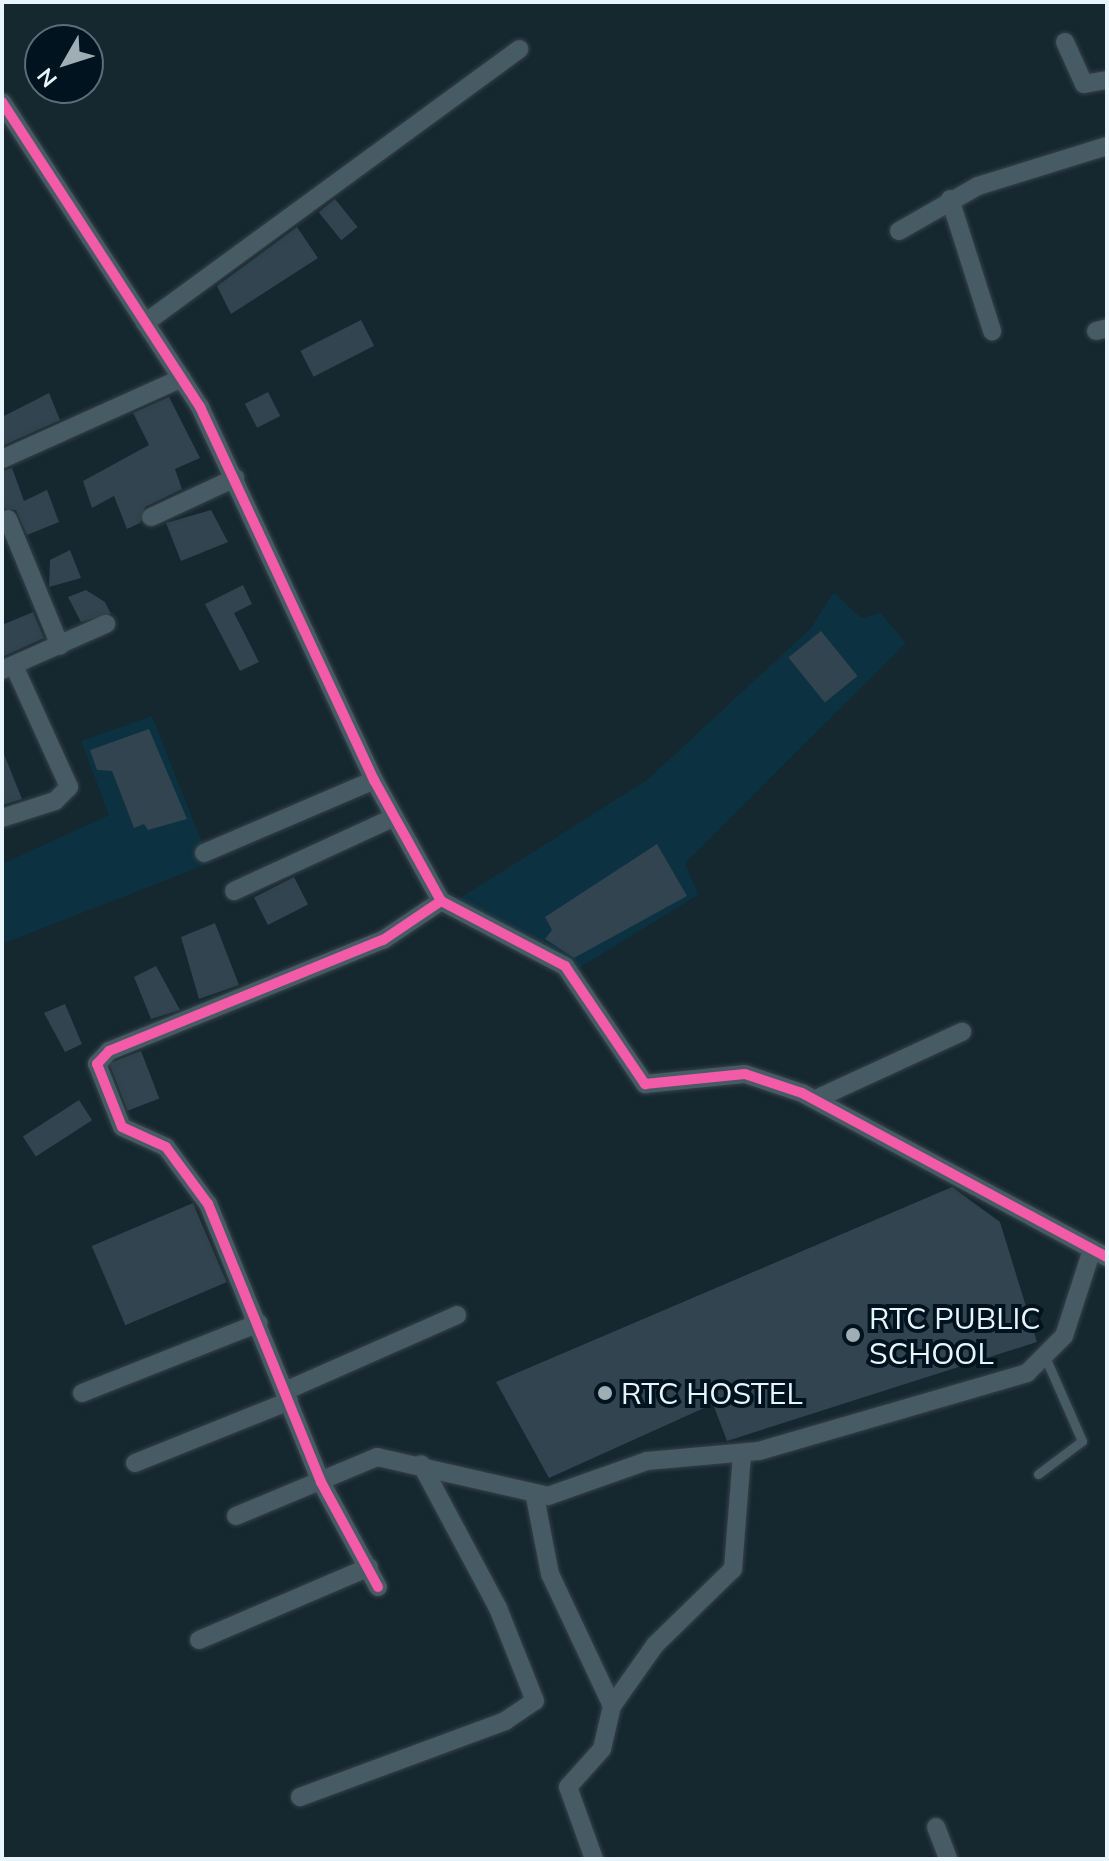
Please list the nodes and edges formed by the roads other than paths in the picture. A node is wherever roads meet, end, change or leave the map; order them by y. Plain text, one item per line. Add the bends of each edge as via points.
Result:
1 (1065, 42) dead end
2 (520, 49) dead end
3 (1107, 80) edge
4 (2, 102) edge
5 (1107, 146) edge
6 (950, 199) junction
7 (899, 231) dead end
8 (145, 323) junction
9 (992, 331) dead end
10 (182, 378) junction
11 (2, 459) edge
12 (235, 478) junction
13 (151, 517) dead end
14 (8, 519) dead end
15 (106, 624) dead end
16 (60, 646) junction
17 (8, 668) edge
18 (374, 780) junction
19 (2, 818) edge
20 (393, 818) junction
21 (204, 853) dead end
22 (234, 891) dead end
23 (441, 901) junction
24 (962, 1032) dead end
25 (816, 1099) junction
26 (1099, 1254) edge
27 (457, 1315) dead end
28 (259, 1323) junction
29 (1046, 1359) junction
30 (82, 1393) dead end
31 (287, 1396) junction
32 (742, 1455) junction
33 (135, 1463) dead end
34 (421, 1464) junction
35 (1038, 1474) dead end
36 (321, 1482) junction
37 (535, 1497) junction
38 (236, 1516) dead end
39 (369, 1567) junction
40 (378, 1587) dead end
41 (199, 1640) dead end
42 (612, 1706) junction
43 (300, 1797) dead end
44 (936, 1827) dead end
45 (594, 1859) edge
46 (948, 1859) edge

1 - 3 street via 1084,84
2 - 8 street
4 - 8 street
5 - 6 street
6 - 7 street
6 - 9 street
8 - 10 street
10 - 11 street
10 - 12 street
12 - 13 street
12 - 18 street
14 - 16 street
15 - 16 street
16 - 17 street
17 - 19 street via 69,787 62,798
18 - 20 street
18 - 21 street
20 - 22 street
20 - 23 street
23 - 25 street via 565,966 645,1084 745,1074
23 - 28 street via 383,940 100,1057 99,1074 122,1127 166,1147 208,1204
24 - 25 street
25 - 26 street
26 - 29 street via 1064,1336
27 - 31 street
28 - 30 street
28 - 31 street
29 - 32 street via 1027,1373
29 - 35 lane via 1082,1441
31 - 33 street
31 - 36 street
32 - 37 street via 663,1457
32 - 42 street via 733,1569 655,1645
34 - 36 street via 377,1457
34 - 37 street
34 - 43 street via 498,1608 535,1701 505,1721
36 - 38 street
36 - 39 street
37 - 42 street via 550,1574
39 - 40 street
39 - 41 street
42 - 45 street via 602,1749 568,1787
44 - 46 street

